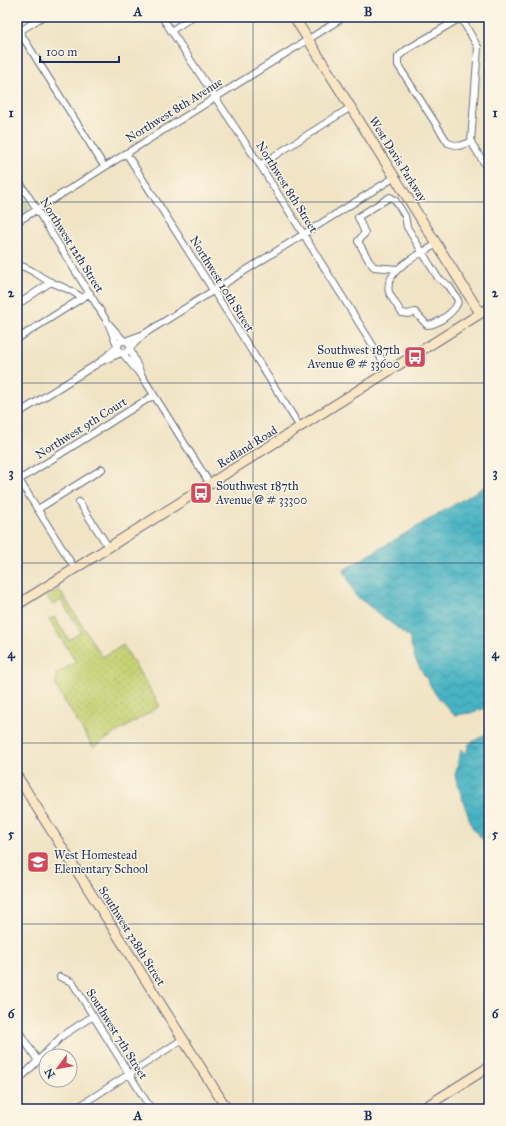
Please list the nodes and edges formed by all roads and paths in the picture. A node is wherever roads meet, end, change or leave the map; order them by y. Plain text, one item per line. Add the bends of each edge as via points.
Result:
1 (42, 17) edge
2 (162, 17) edge
3 (192, 17) edge
4 (294, 17) edge
5 (344, 17) edge
6 (462, 17) edge
7 (30, 20) edge
8 (171, 31) junction
9 (18, 32) edge
10 (308, 40) junction
11 (214, 98) junction
12 (351, 107) junction
13 (471, 142) junction
14 (126, 153) junction
15 (260, 165) junction
16 (104, 166) junction
17 (489, 171) edge
18 (395, 177) junction
19 (17, 178) edge
20 (37, 210) junction
21 (17, 222) edge
22 (303, 233) junction
23 (437, 244) junction
24 (423, 253) junction
25 (17, 265) edge
26 (397, 269) junction
27 (51, 282) junction
28 (213, 290) junction
29 (90, 293) junction
30 (82, 298) junction
31 (17, 305) edge
32 (489, 308) edge
33 (480, 313) junction
34 (108, 323) junction
35 (144, 334) junction
36 (17, 340) edge
37 (125, 341) junction
38 (117, 346) junction
39 (130, 348) junction
40 (122, 353) junction
41 (100, 362) junction
42 (389, 371) junction
43 (142, 376) junction
44 (154, 395) junction
45 (17, 414) edge
46 (300, 427) junction
47 (102, 469) dead end
48 (18, 478) edge
49 (210, 484) junction
50 (79, 502) dead end
51 (38, 510) junction
52 (108, 548) junction
53 (75, 569) junction
54 (17, 605) edge
55 (17, 776) edge
56 (60, 977) dead end
57 (93, 1016) junction
58 (17, 1029) edge
59 (183, 1039) junction
60 (50, 1048) edge
61 (38, 1061) joint
62 (489, 1067) edge
63 (128, 1073) junction
64 (17, 1082) edge
65 (74, 1109) edge
66 (151, 1109) edge
67 (227, 1109) edge
68 (422, 1109) edge

1 - 7 street
2 - 8 street, Northwest 8th Street
3 - 8 street
4 - 10 street, West Davis Parkway
5 - 10 street, Northwest 8th Avenue
6 - 13 street via 478,47
6 - 13 street via 406,50 398,57 398,65 448,143 459,146
7 - 9 street
8 - 11 street, Northwest 8th Street
9 - 16 street
10 - 11 street, Northwest 8th Avenue
10 - 12 street, West Davis Parkway
11 - 14 street, Northwest 8th Avenue
11 - 15 street, Northwest 8th Street
12 - 15 street
12 - 18 street, West Davis Parkway
13 - 17 street
14 - 16 street, Northwest 8th Avenue
14 - 28 street, Northwest 10th Street
15 - 22 street, Northwest 8th Street
16 - 20 street, Northwest 8th Avenue
18 - 22 street
18 - 23 street, West Davis Parkway
19 - 20 street, Northwest 12th Street
20 - 21 street, Northwest 8th Avenue
20 - 29 street, Northwest 12th Street
22 - 28 street
22 - 42 street, Northwest 8th Street
23 - 24 street
23 - 33 street, West Davis Parkway
24 - 26 street
24 - 26 street via 438,278 449,286 458,300 457,307 450,313 428,325 415,312 402,313 389,293 392,276
24 - 26 street via 406,227 405,216 395,200 387,198 358,217 365,231 358,241 374,267
25 - 27 street via 32,269
27 - 30 street via 72,289
27 - 31 street
28 - 35 street
28 - 46 street, Northwest 10th Street
29 - 30 street
29 - 34 street, Northwest 12th Street
30 - 36 street
32 - 33 street, Redland Road
33 - 42 street, Redland Road
34 - 37 street, Northwest 12th Street
34 - 38 street, Northwest 12th Street
35 - 37 street
35 - 39 street
37 - 38 street
37 - 39 street
38 - 40 street
38 - 41 street
39 - 40 street via 127,353
39 - 43 street
40 - 41 street
40 - 43 street
41 - 45 street
42 - 46 street, Redland Road
43 - 44 street
44 - 48 street, Northwest 9th Court
44 - 49 street
46 - 49 street, Redland Road
47 - 51 street
48 - 51 street
49 - 52 street, Redland Road
50 - 52 street
51 - 53 street
52 - 53 street, Redland Road
53 - 54 street, Redland Road
55 - 59 street, Southwest 328th Street
56 - 57 street, Southwest 7th Street via 72,982
57 - 60 street via 62,1036
57 - 63 street, Southwest 7th Street
58 - 61 street
59 - 63 street
59 - 67 street, Southwest 328th Street
61 - 64 street
62 - 68 street
63 - 65 street
63 - 66 street, Southwest 7th Street

